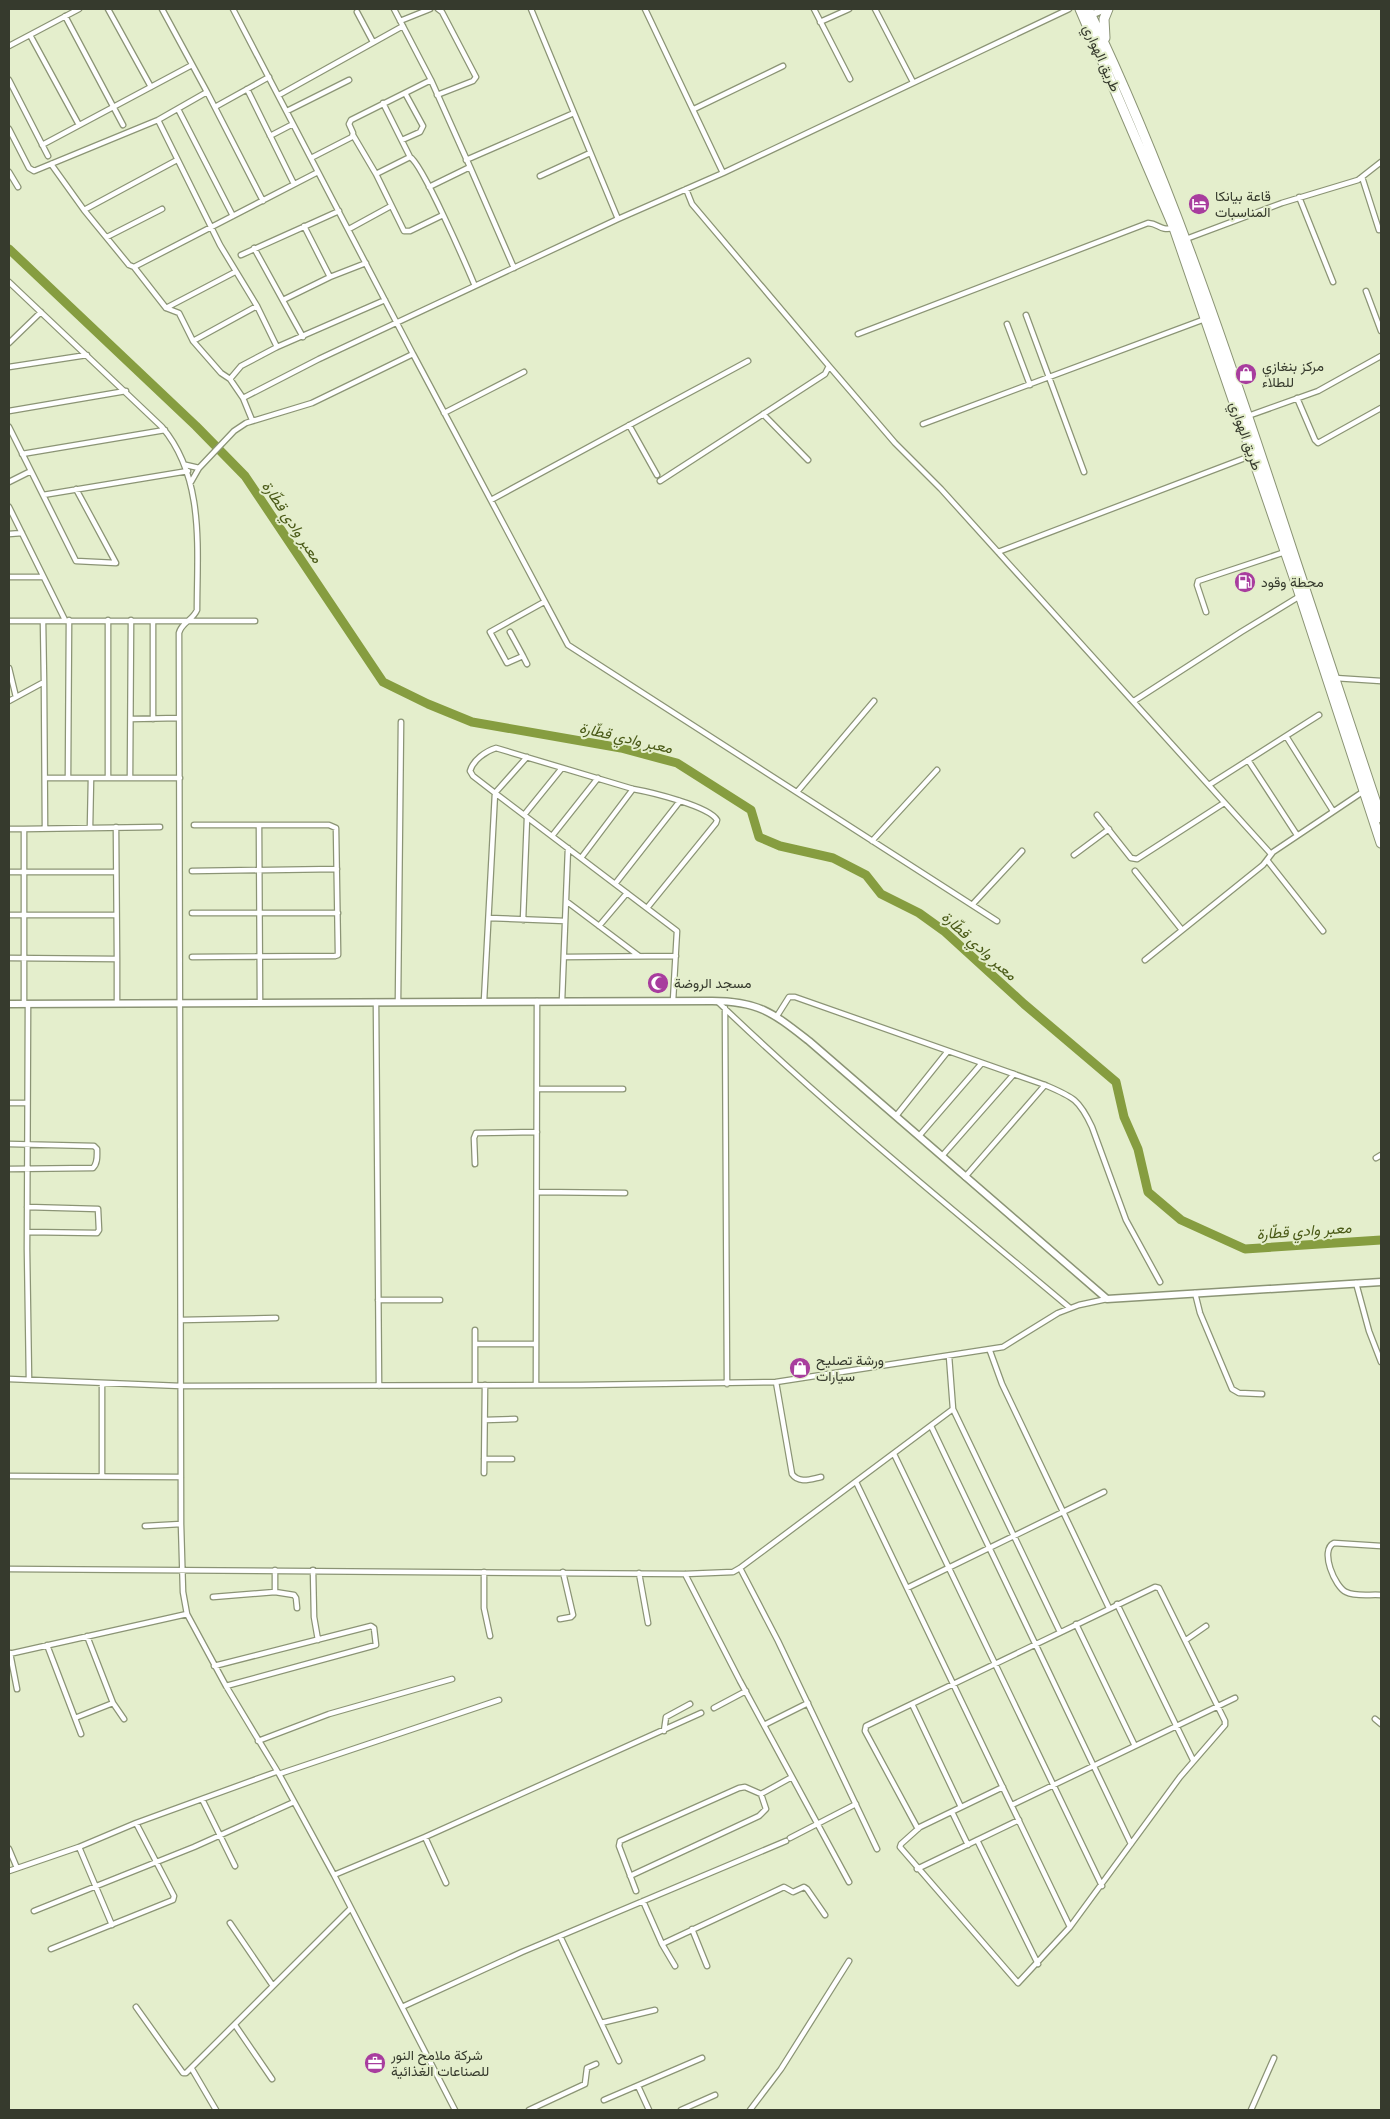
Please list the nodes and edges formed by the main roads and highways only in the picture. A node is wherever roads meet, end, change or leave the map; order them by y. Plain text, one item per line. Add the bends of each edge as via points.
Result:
1 (1080, 9) edge
2 (1106, 9) edge
3 (1090, 12) edge
4 (1106, 46) junction
5 (1168, 204) junction
6 (1381, 818) edge
7 (1381, 843) edge

1 - 5 highway, طريق الهواري
2 - 4 highway
3 - 4 highway, طريق الهواري
4 - 5 highway, طريق الهواري via 1143,130
5 - 6 highway, طريق الهواري via 1186,240 1248,416
5 - 7 highway, طريق الهواري

